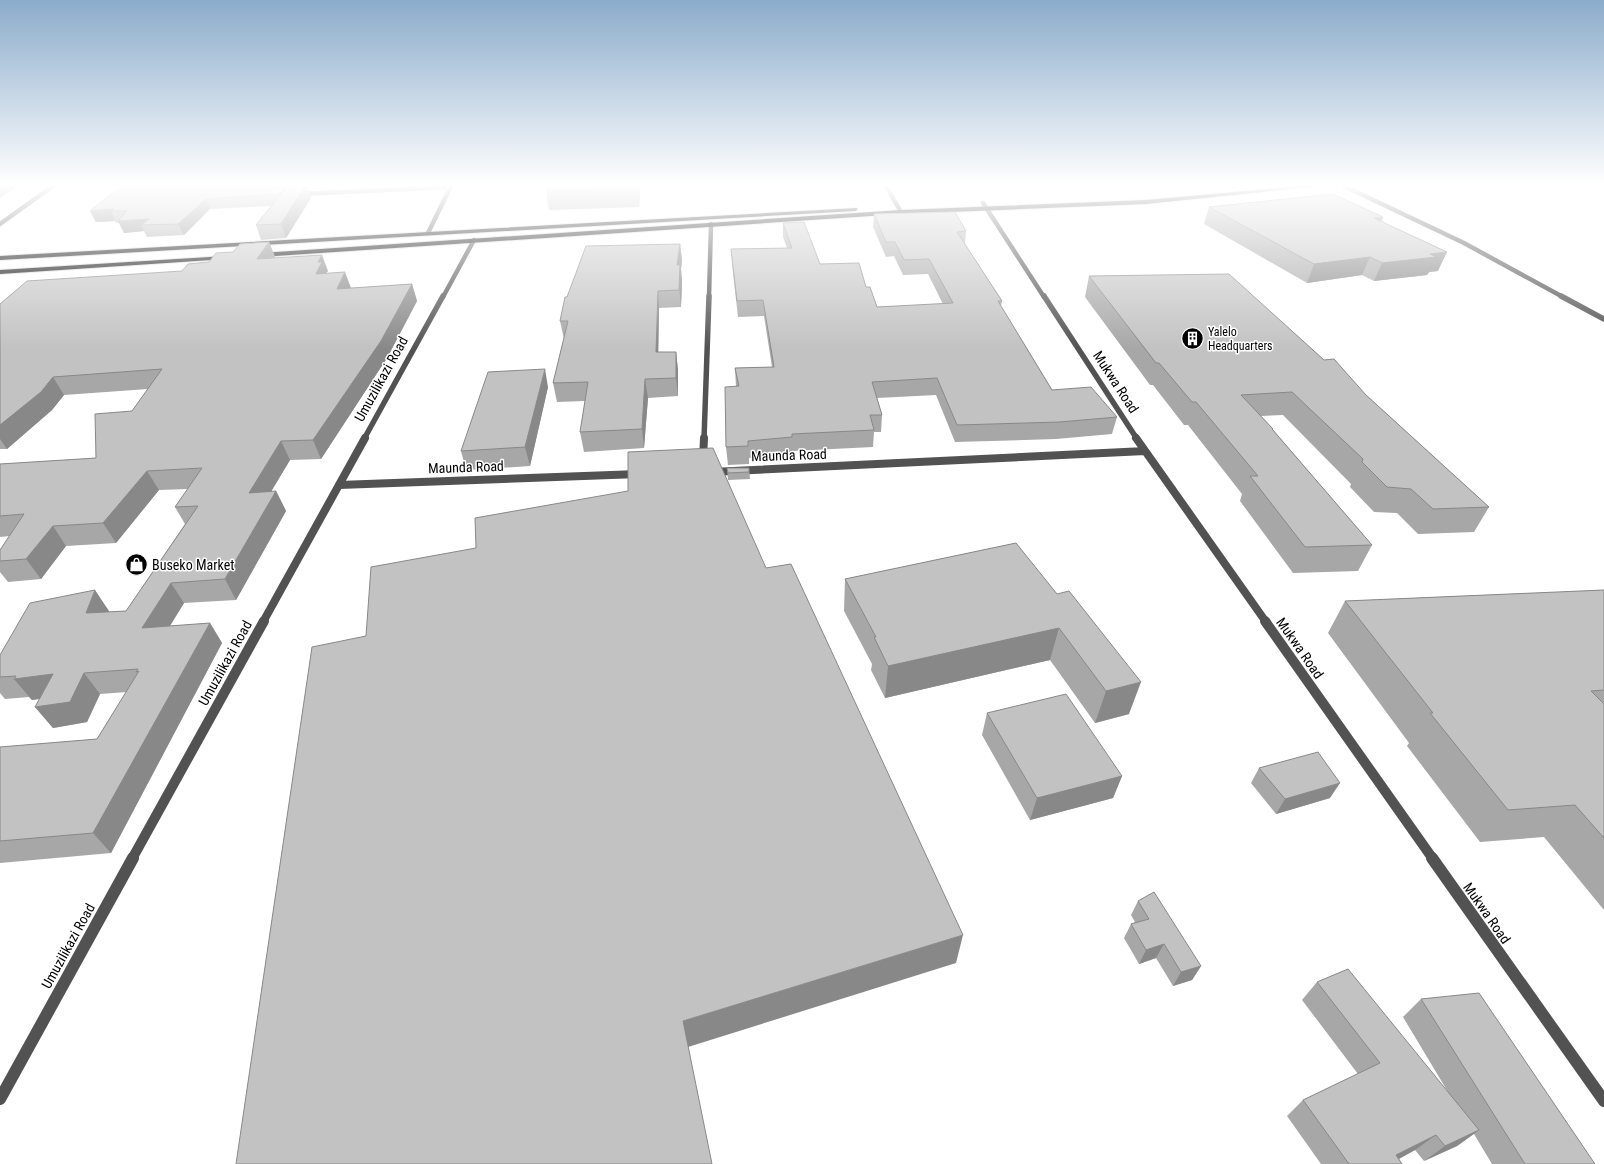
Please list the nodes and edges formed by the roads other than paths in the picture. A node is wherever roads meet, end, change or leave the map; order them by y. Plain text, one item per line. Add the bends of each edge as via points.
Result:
1 (303, 240) edge
2 (470, 240) edge
3 (474, 240) edge
4 (710, 240) edge
5 (1007, 240) edge
6 (1456, 240) edge
7 (256, 256) edge
8 (234, 257) edge
9 (0, 258) edge
10 (0, 272) edge
11 (1604, 319) edge
12 (1145, 451) junction
13 (702, 464) edge
14 (702, 472) edge
15 (647, 474) edge
16 (339, 485) junction
17 (0, 1099) edge
18 (1604, 1102) edge

1 - 9 main road
2 - 7 main road
3 - 16 street, Umuzilikazi Road
4 - 13 street
5 - 12 street, Mukwa Road
6 - 11 street
8 - 10 main road
12 - 14 street, Maunda Road
12 - 18 street, Mukwa Road
15 - 16 street, Maunda Road
16 - 17 street, Umuzilikazi Road

